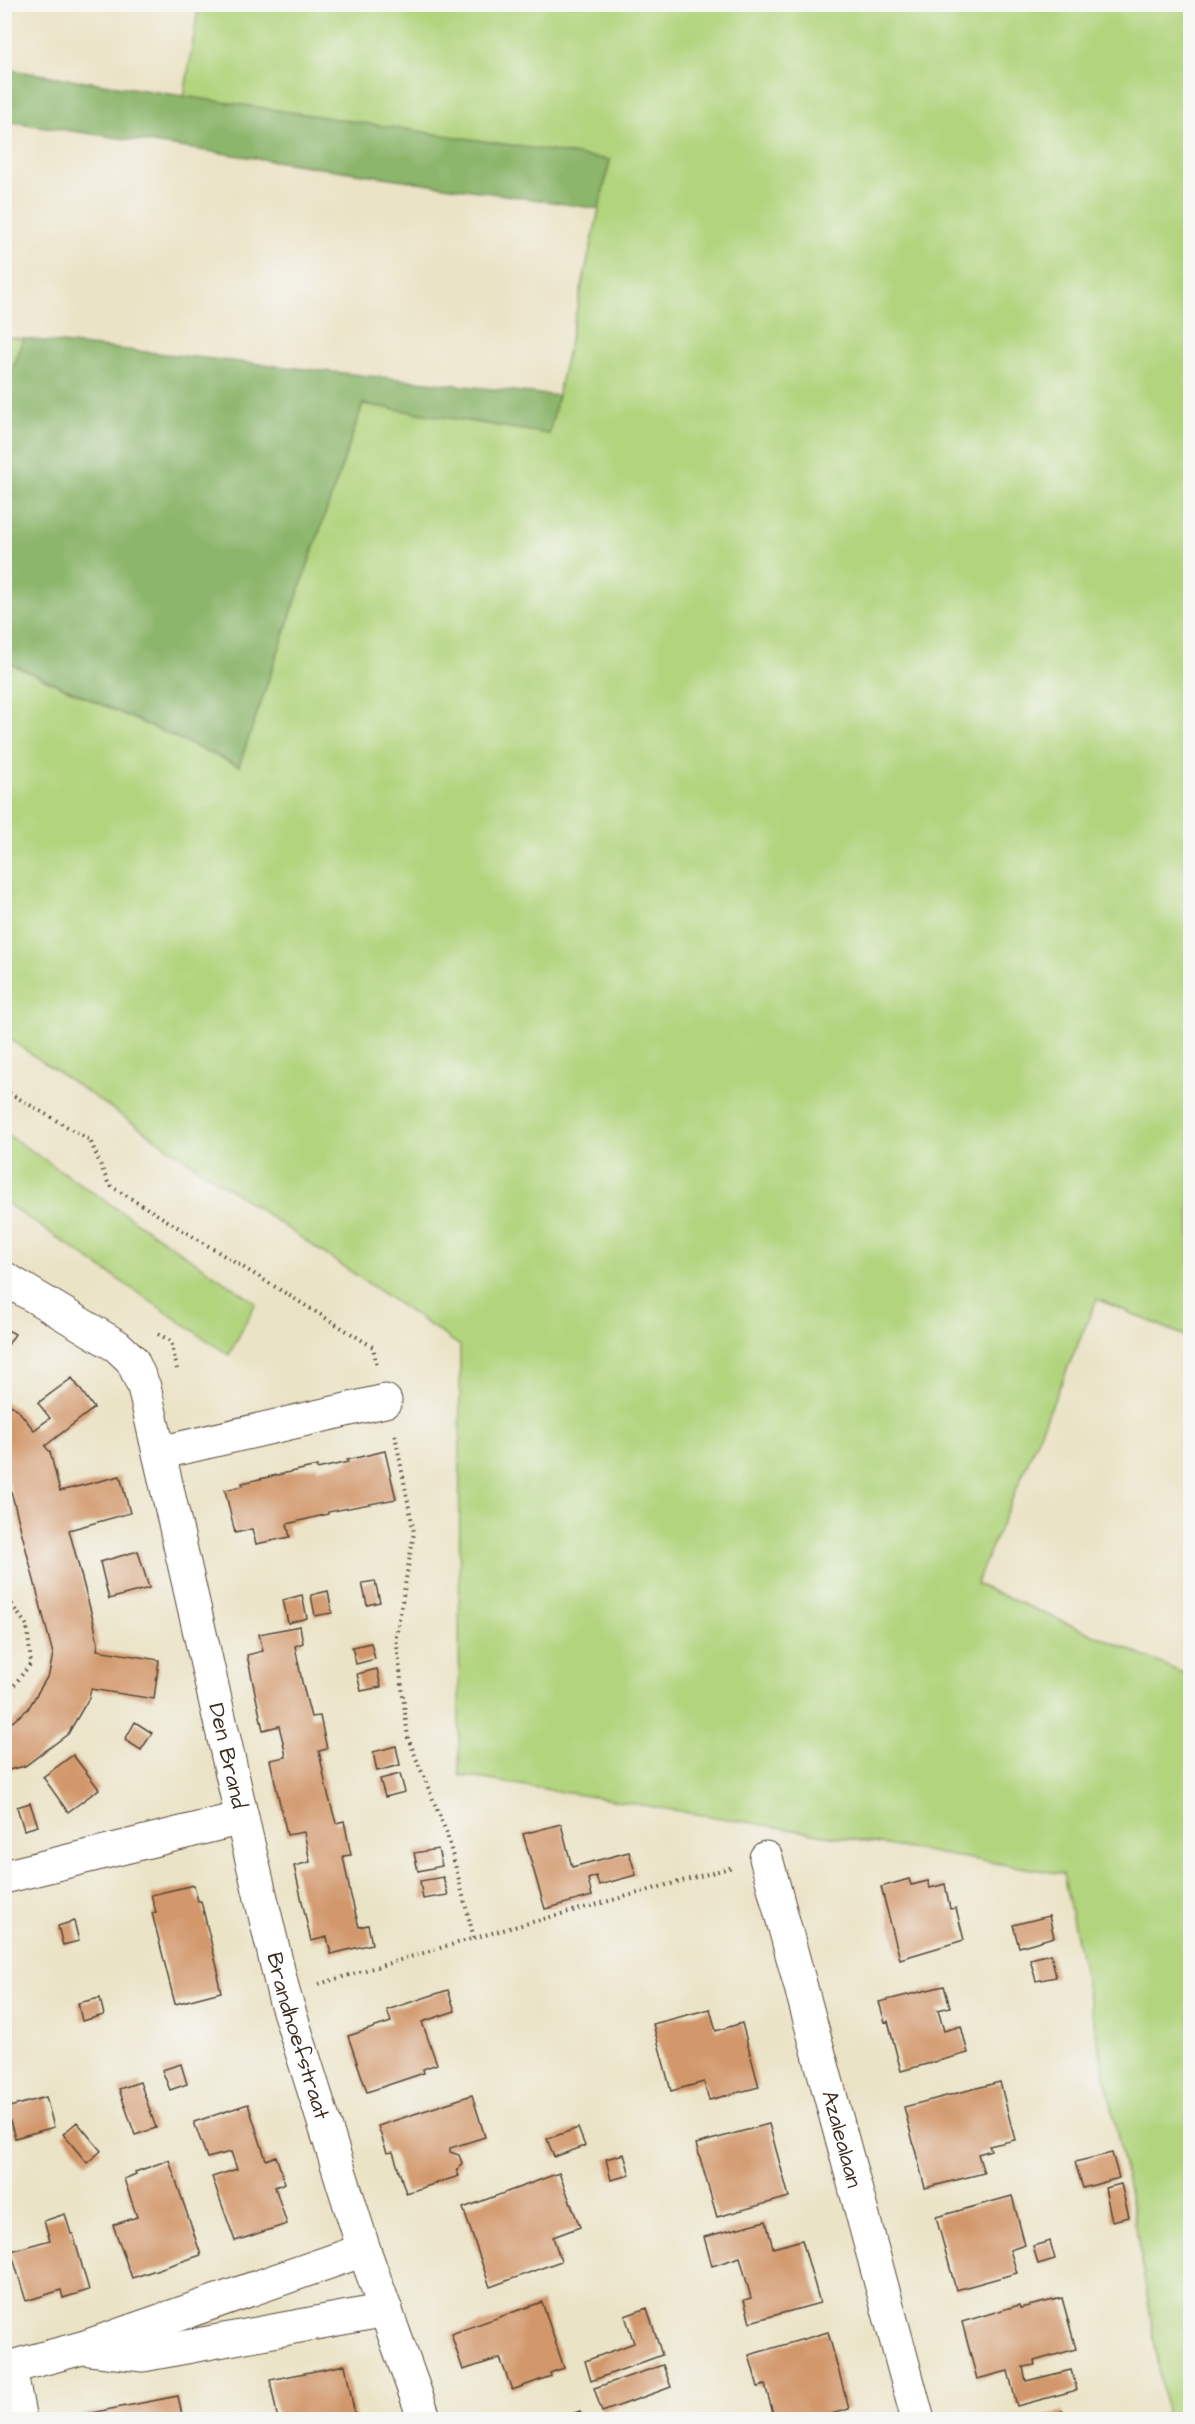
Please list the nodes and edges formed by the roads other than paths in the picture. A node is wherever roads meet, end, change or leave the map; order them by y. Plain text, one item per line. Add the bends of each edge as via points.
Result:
1 (4, 1278) edge
2 (385, 1401) road end
3 (159, 1453) junction
4 (242, 1818) junction
5 (766, 1858) road end
6 (4, 1877) edge
7 (364, 2250) junction
8 (386, 2310) junction
9 (82, 2348) junction
10 (7, 2369) edge
11 (20, 2420) edge
12 (425, 2420) edge
13 (918, 2420) edge

1 - 3 street, Den Brand via 117,1346 132,1360 144,1387
2 - 3 street
3 - 4 street, Den Brand
4 - 6 street, Den Brand
4 - 7 street, Brandhoefstraat via 284,1995
5 - 13 street, Azalealaan
7 - 8 street, Brandhoefstraat
7 - 9 street
8 - 9 street via 143,2355
8 - 12 street, Brandhoefstraat
9 - 10 street
10 - 11 street

